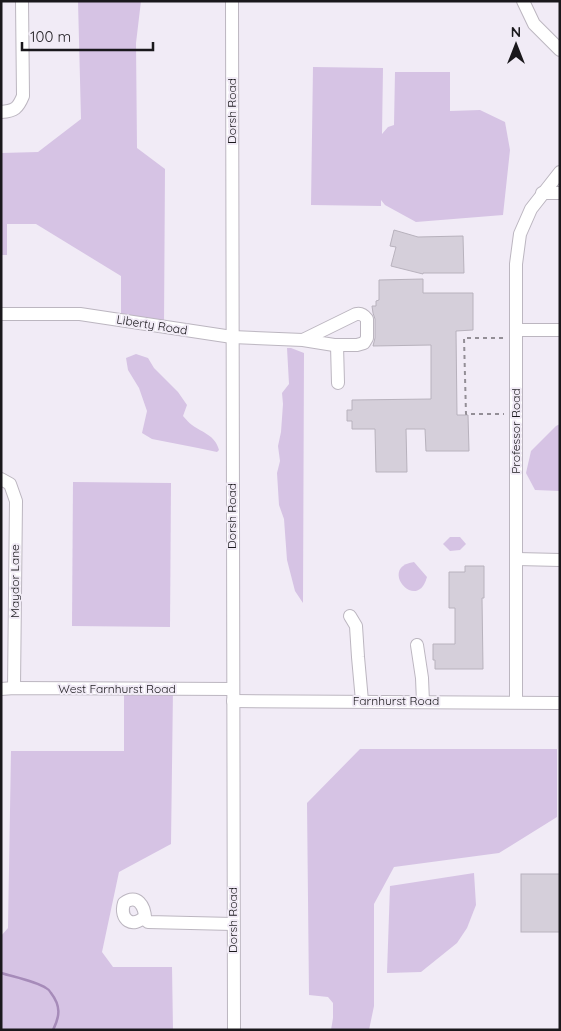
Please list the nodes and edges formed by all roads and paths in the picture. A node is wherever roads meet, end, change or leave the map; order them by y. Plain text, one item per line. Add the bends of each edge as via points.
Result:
1 (22, 1) edge
2 (232, 1) edge
3 (523, 1) edge
4 (560, 33) edge
5 (546, 36) junction
6 (560, 50) edge
7 (1, 112) edge
8 (560, 172) edge
9 (542, 193) junction
10 (560, 193) edge
11 (1, 314) edge
12 (516, 330) junction
13 (560, 330) edge
14 (232, 337) junction
15 (503, 338) dead end
16 (303, 340) junction
17 (337, 345) junction
18 (338, 383) dead end
19 (504, 414) dead end
20 (1, 479) edge
21 (517, 559) junction
22 (560, 560) edge
23 (350, 616) dead end
24 (417, 645) dead end
25 (14, 688) junction
26 (1, 689) edge
27 (233, 695) junction
28 (362, 701) junction
29 (423, 702) junction
30 (516, 702) junction
31 (560, 703) edge
32 (145, 916) dead end
33 (233, 924) junction
34 (234, 1030) edge

1 - 7 street via 23,96 11,112
2 - 14 street, Dorsh Road
3 - 5 street via 534,24
4 - 5 street
5 - 6 street
8 - 9 street, Professor Road
9 - 10 street
9 - 12 street, Professor Road via 520,234 516,264
11 - 14 street, Liberty Road via 80,314
12 - 13 street
12 - 21 street, Professor Road
14 - 16 street, Liberty Road
14 - 27 street, Dorsh Road
15 - 19 path via 464,338 466,414
16 - 17 street, Liberty Road
16 - 17 street, Liberty Road via 356,314 365,316 367,338 364,343
17 - 18 street
20 - 25 street, Maydor Lane via 10,484 16,501
21 - 22 street
21 - 30 street, Professor Road
23 - 28 street via 356,626
24 - 29 street
25 - 26 street, West Farnhurst Road
25 - 27 street, West Farnhurst Road
27 - 28 street, Farnhurst Road
27 - 33 street, Dorsh Road
28 - 29 street, Farnhurst Road
29 - 30 street, Farnhurst Road
30 - 31 street, Farnhurst Road
32 - 33 street via 148,922
33 - 34 street, Dorsh Road

